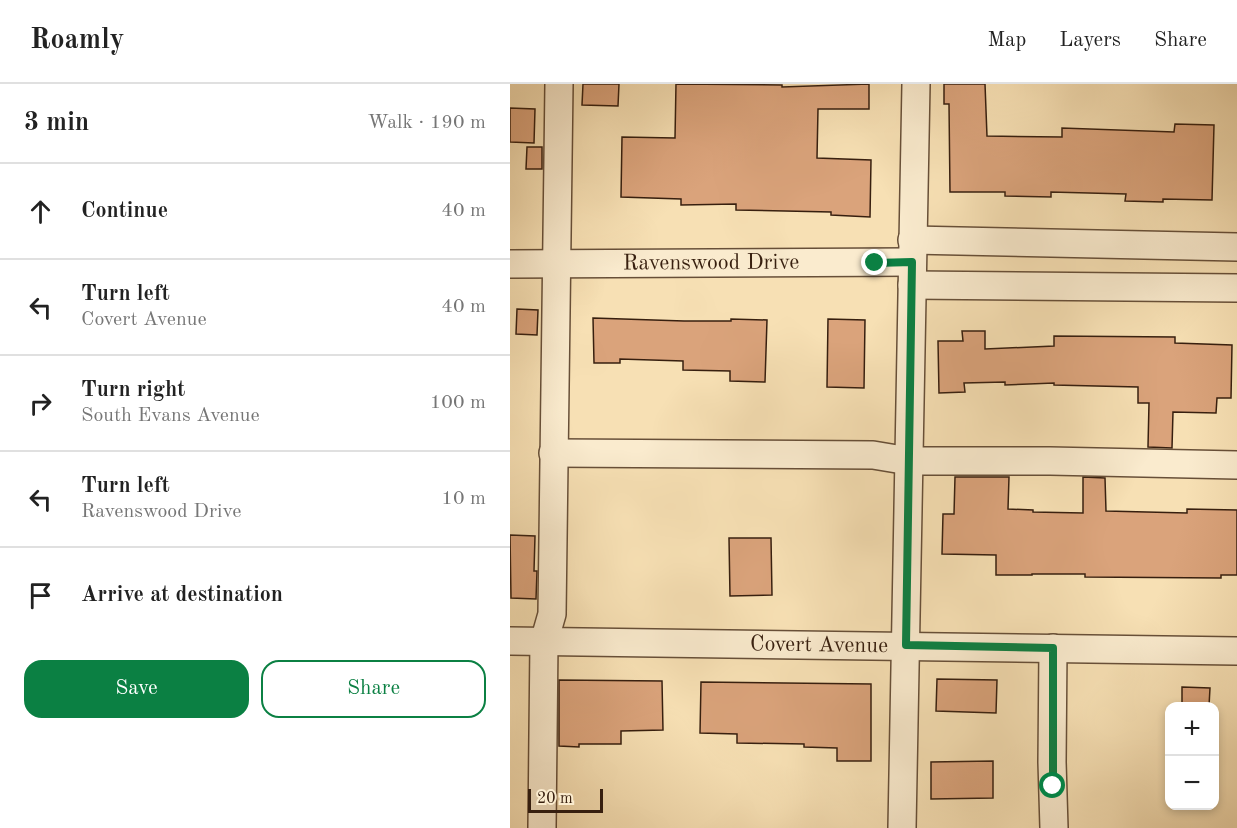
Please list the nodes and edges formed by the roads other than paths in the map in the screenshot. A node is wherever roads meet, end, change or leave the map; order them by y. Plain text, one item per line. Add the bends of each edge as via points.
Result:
1 (560, 84) edge
2 (916, 84) edge
3 (1237, 247) edge
4 (912, 262) junction
5 (510, 264) edge
6 (558, 264) junction
7 (1237, 288) edge
8 (553, 453) junction
9 (909, 461) junction
10 (1237, 465) edge
11 (510, 641) edge
12 (544, 642) junction
13 (906, 645) junction
14 (1053, 648) junction
15 (1237, 651) edge
16 (542, 828) edge
17 (902, 828) edge
18 (1054, 828) edge

1 - 6 street
2 - 4 street
3 - 4 street, Ravenswood Drive
4 - 6 street, Ravenswood Drive
4 - 7 street, Ravenswood Drive
4 - 9 street
5 - 6 street, Ravenswood Drive
6 - 8 street
8 - 9 street via 873,455
8 - 12 street via 552,614
9 - 10 street
9 - 13 street
11 - 12 street, Covert Avenue
12 - 13 street, Covert Avenue
12 - 16 street
13 - 14 street, Covert Avenue
13 - 17 street
14 - 15 street, Covert Avenue
14 - 18 street

